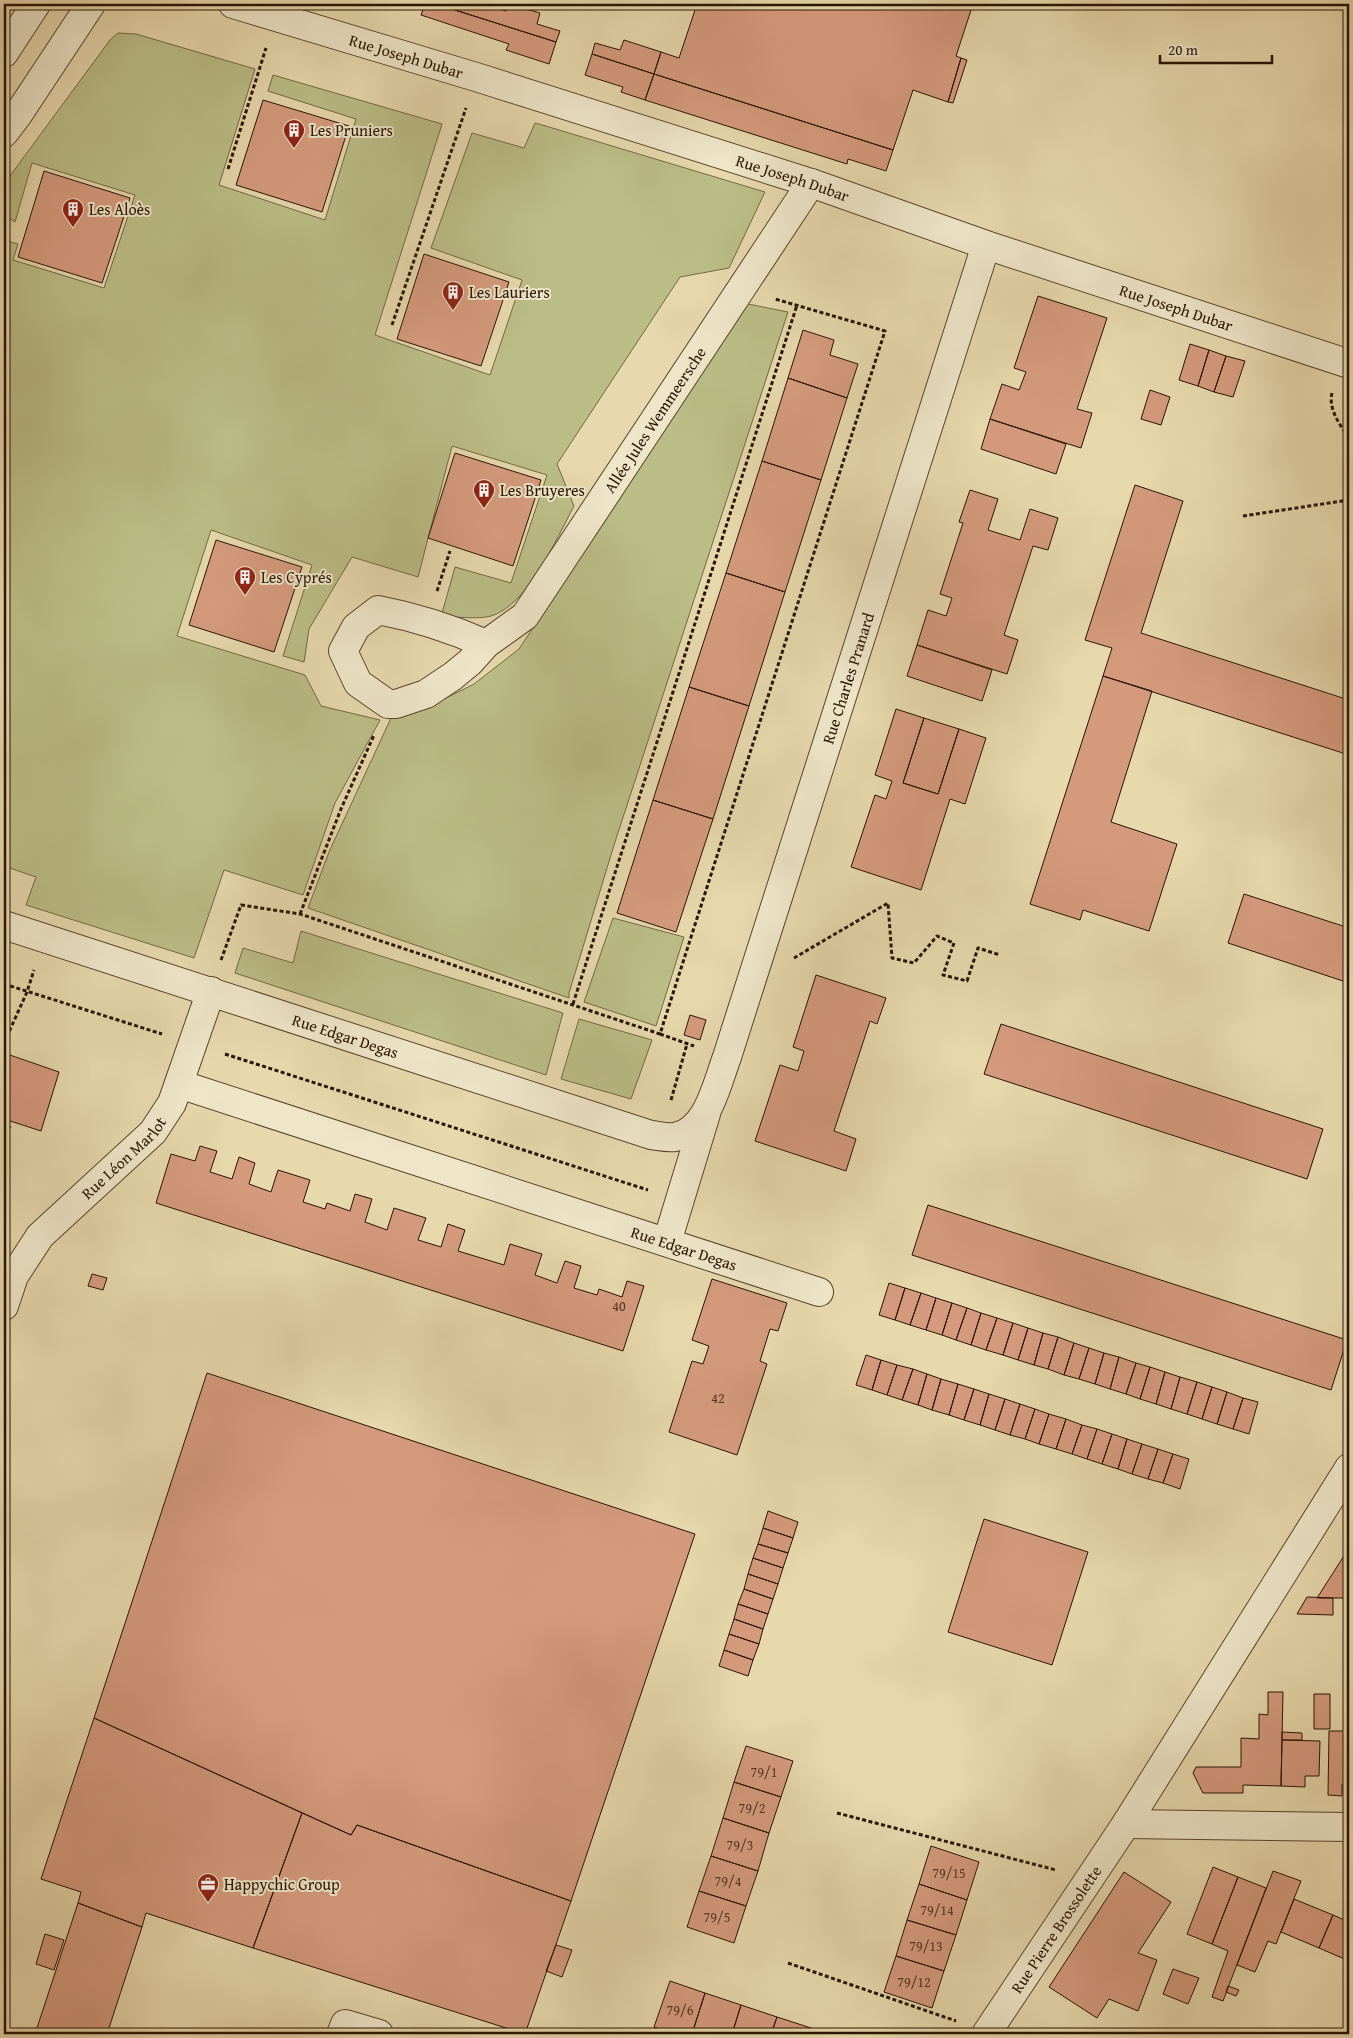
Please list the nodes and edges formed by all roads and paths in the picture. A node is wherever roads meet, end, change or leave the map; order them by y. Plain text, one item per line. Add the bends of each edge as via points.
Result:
1 (36, 4) edge
2 (90, 4) edge
3 (233, 4) edge
4 (276, 17) junction
5 (4, 53) edge
6 (476, 77) junction
7 (4, 133) edge
8 (228, 170) dead end
9 (811, 183) junction
10 (986, 244) junction
11 (741, 289) junction
12 (797, 306) junction
13 (392, 325) dead end
14 (1345, 362) edge
15 (1349, 438) edge
16 (1349, 500) edge
17 (1243, 516) dead end
18 (450, 551) dead end
19 (427, 623) junction
20 (486, 644) junction
21 (388, 704) junction
22 (300, 914) junction
23 (4, 924) edge
24 (45, 938) junction
25 (1000, 955) dead end
26 (788, 962) dead end
27 (4, 984) edge
28 (211, 991) junction
29 (28, 992) junction
30 (239, 1000) junction
31 (573, 1004) junction
32 (4, 1043) edge
33 (193, 1044) junction
34 (179, 1084) junction
35 (707, 1109) junction
36 (10, 1126) dead end
37 (688, 1132) joint
38 (4, 1139) edge
39 (680, 1201) junction
40 (668, 1242) junction
41 (819, 1292) dead end
42 (4, 1306) edge
43 (1349, 1468) edge
44 (837, 1813) dead end
45 (1126, 1824) junction
46 (1349, 1827) edge
47 (1089, 1879) junction
48 (788, 1964) dead end
49 (987, 2033) edge
50 (341, 2034) edge
51 (379, 2034) edge

1 - 5 street
2 - 7 street
3 - 4 street, Rue Joseph Dubar
4 - 6 street, Rue Joseph Dubar
4 - 8 path
6 - 9 street, Rue Joseph Dubar
6 - 13 path
9 - 10 street, Rue Joseph Dubar
9 - 11 street, Allée Jules Wemmeersche
10 - 14 street, Rue Joseph Dubar
10 - 35 street, Rue Charles Pranard via 738,1024
11 - 12 path
11 - 20 street, Allée Jules Wemmeersche via 534,604 525,616
12 - 31 path
12 - 31 path via 884,331 660,1034
14 - 15 path via 1330,402 1338,423
16 - 17 path
18 - 19 path
19 - 20 street
19 - 21 street via 378,610 356,627 343,651 358,683
20 - 21 street, Allée Jules Wemmeersche via 470,662 426,694
21 - 22 path via 341,809
22 - 30 path via 241,905 216,975
22 - 31 path
23 - 24 street, Rue Edgar Degas
24 - 28 street, Rue Edgar Degas
24 - 29 path
25 - 26 path via 978,948 967,981 943,975 954,943 936,936 914,963 892,958 888,903
27 - 29 path
28 - 30 street, Rue Edgar Degas
28 - 33 street, Rue Léon Marlot
29 - 32 path
29 - 33 path
30 - 37 street, Rue Edgar Degas via 651,1135 675,1137
33 - 34 street, Rue Léon Marlot
33 - 39 path
34 - 40 street, Rue Edgar Degas
34 - 42 street, Rue Léon Marlot via 172,1103 152,1132 40,1236 14,1276
35 - 37 street, Rue Charles Pranard
35 - 39 street, Rue Charles Pranard
36 - 38 path
39 - 40 street, Rue Charles Pranard
40 - 41 street, Rue Edgar Degas
43 - 45 street, Rue Pierre Brossolette
44 - 47 path
45 - 46 street
45 - 47 street, Rue Pierre Brossolette
47 - 49 street, Rue Pierre Brossolette
48 - 49 path
50 - 51 street via 345,2024

